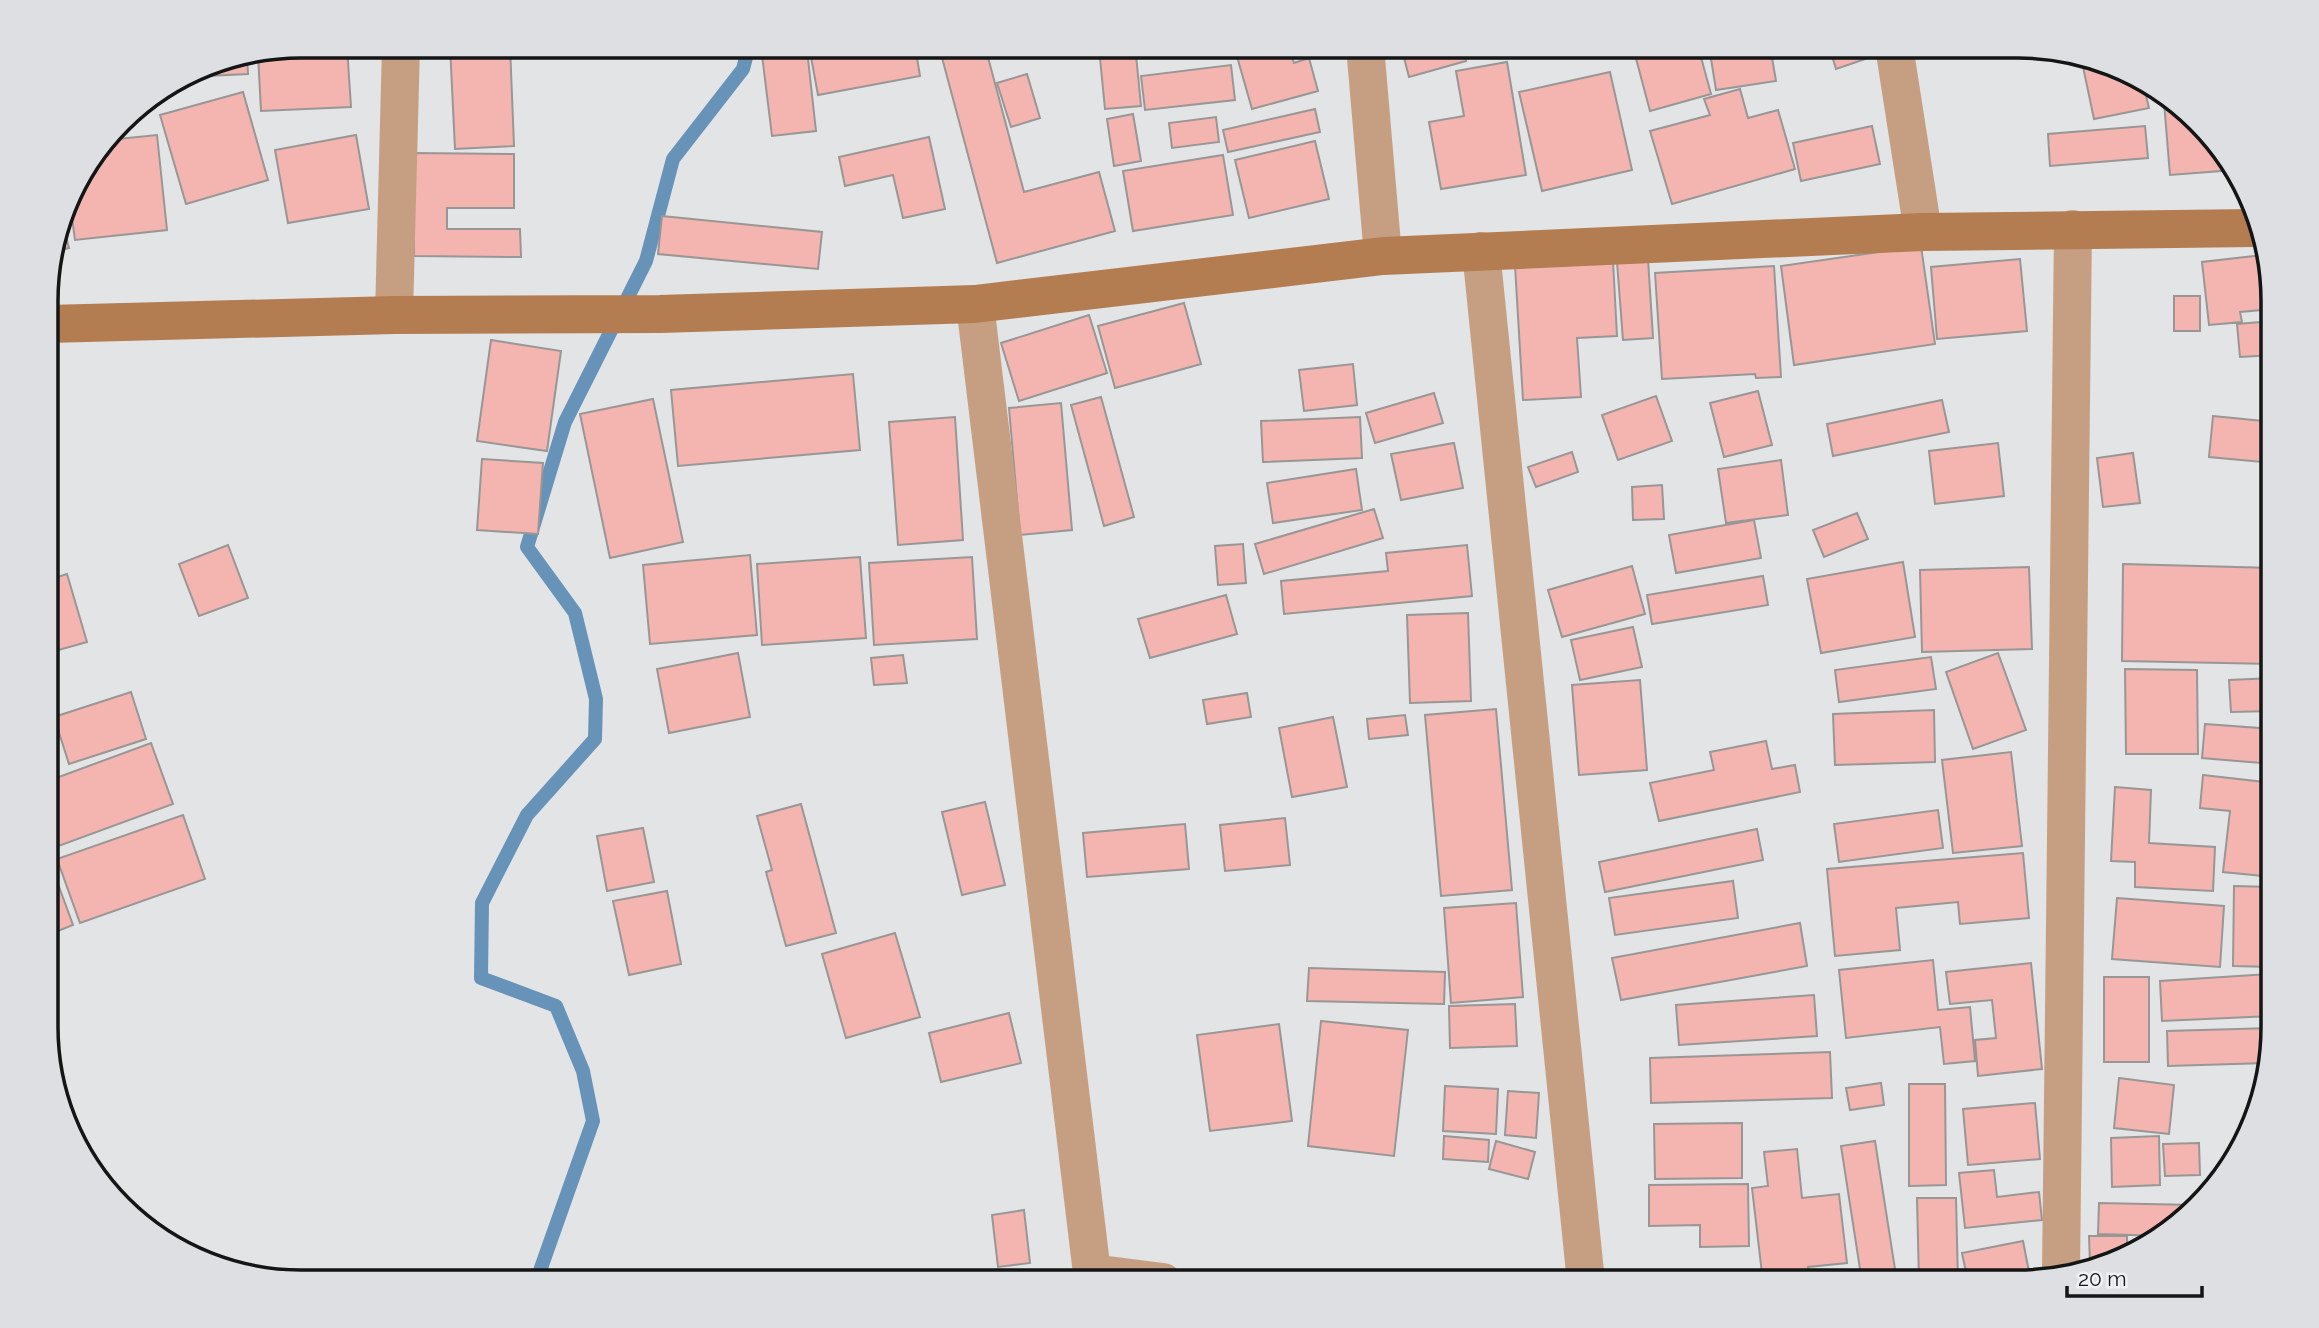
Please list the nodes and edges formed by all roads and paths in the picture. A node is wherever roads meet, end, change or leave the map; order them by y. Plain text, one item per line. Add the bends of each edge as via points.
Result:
1 (401, 58) edge
2 (1366, 58) edge
3 (1896, 58) edge
4 (2250, 228) edge
5 (2073, 229) junction
6 (1923, 232) junction
7 (1481, 251) junction
8 (1383, 256) junction
9 (975, 304) junction
10 (394, 315) junction
11 (58, 324) edge
12 (2061, 1267) edge
13 (1092, 1270) edge
14 (1585, 1270) edge

1 - 10 street
2 - 8 street
3 - 6 street
4 - 5 street
5 - 6 street
5 - 12 street
6 - 7 street
7 - 8 street
7 - 14 street
8 - 9 street
9 - 10 street via 660,314
9 - 13 street
10 - 11 street

